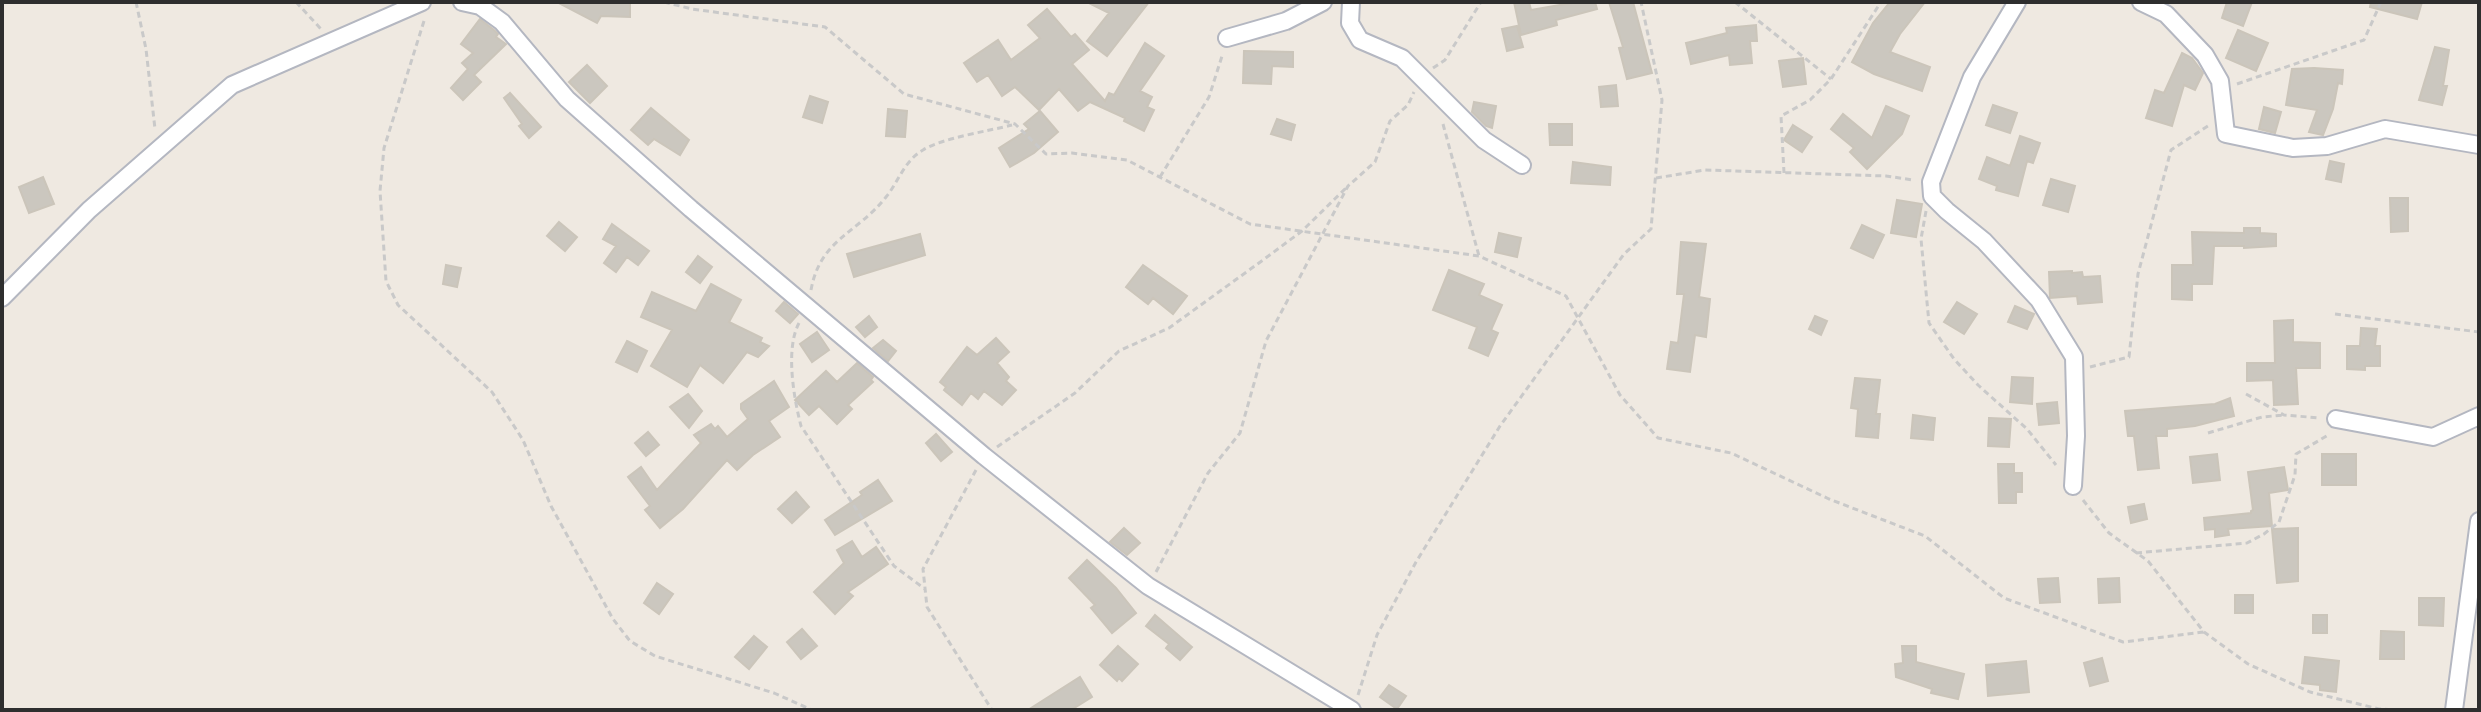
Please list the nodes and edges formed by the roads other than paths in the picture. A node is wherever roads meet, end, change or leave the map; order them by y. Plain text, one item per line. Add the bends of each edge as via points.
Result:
1 (462, 2) edge
2 (1323, 2) edge
3 (1351, 2) edge
4 (2017, 2) edge
5 (2141, 2) edge
6 (424, 9) edge
7 (1227, 38) road end
8 (2479, 145) edge
9 (1522, 165) dead end
10 (2, 298) edge
11 (2479, 416) edge
12 (2336, 419) road end
13 (2073, 486) road end
14 (2479, 521) edge
15 (1355, 702) edge
16 (2454, 710) edge

1 - 15 street via 480,6 502,22 567,99 691,209 984,456 1148,586
2 - 7 street via 1286,21
3 - 9 street via 1350,23 1360,40 1402,58 1484,140
4 - 13 street via 1972,77 1931,182 1932,196 2039,300 2074,357
5 - 8 street via 2166,14 2205,55 2220,81 2226,134 2293,148 2327,146 2385,129
6 - 10 street via 232,85 89,210
11 - 12 street via 2433,437
14 - 16 street

